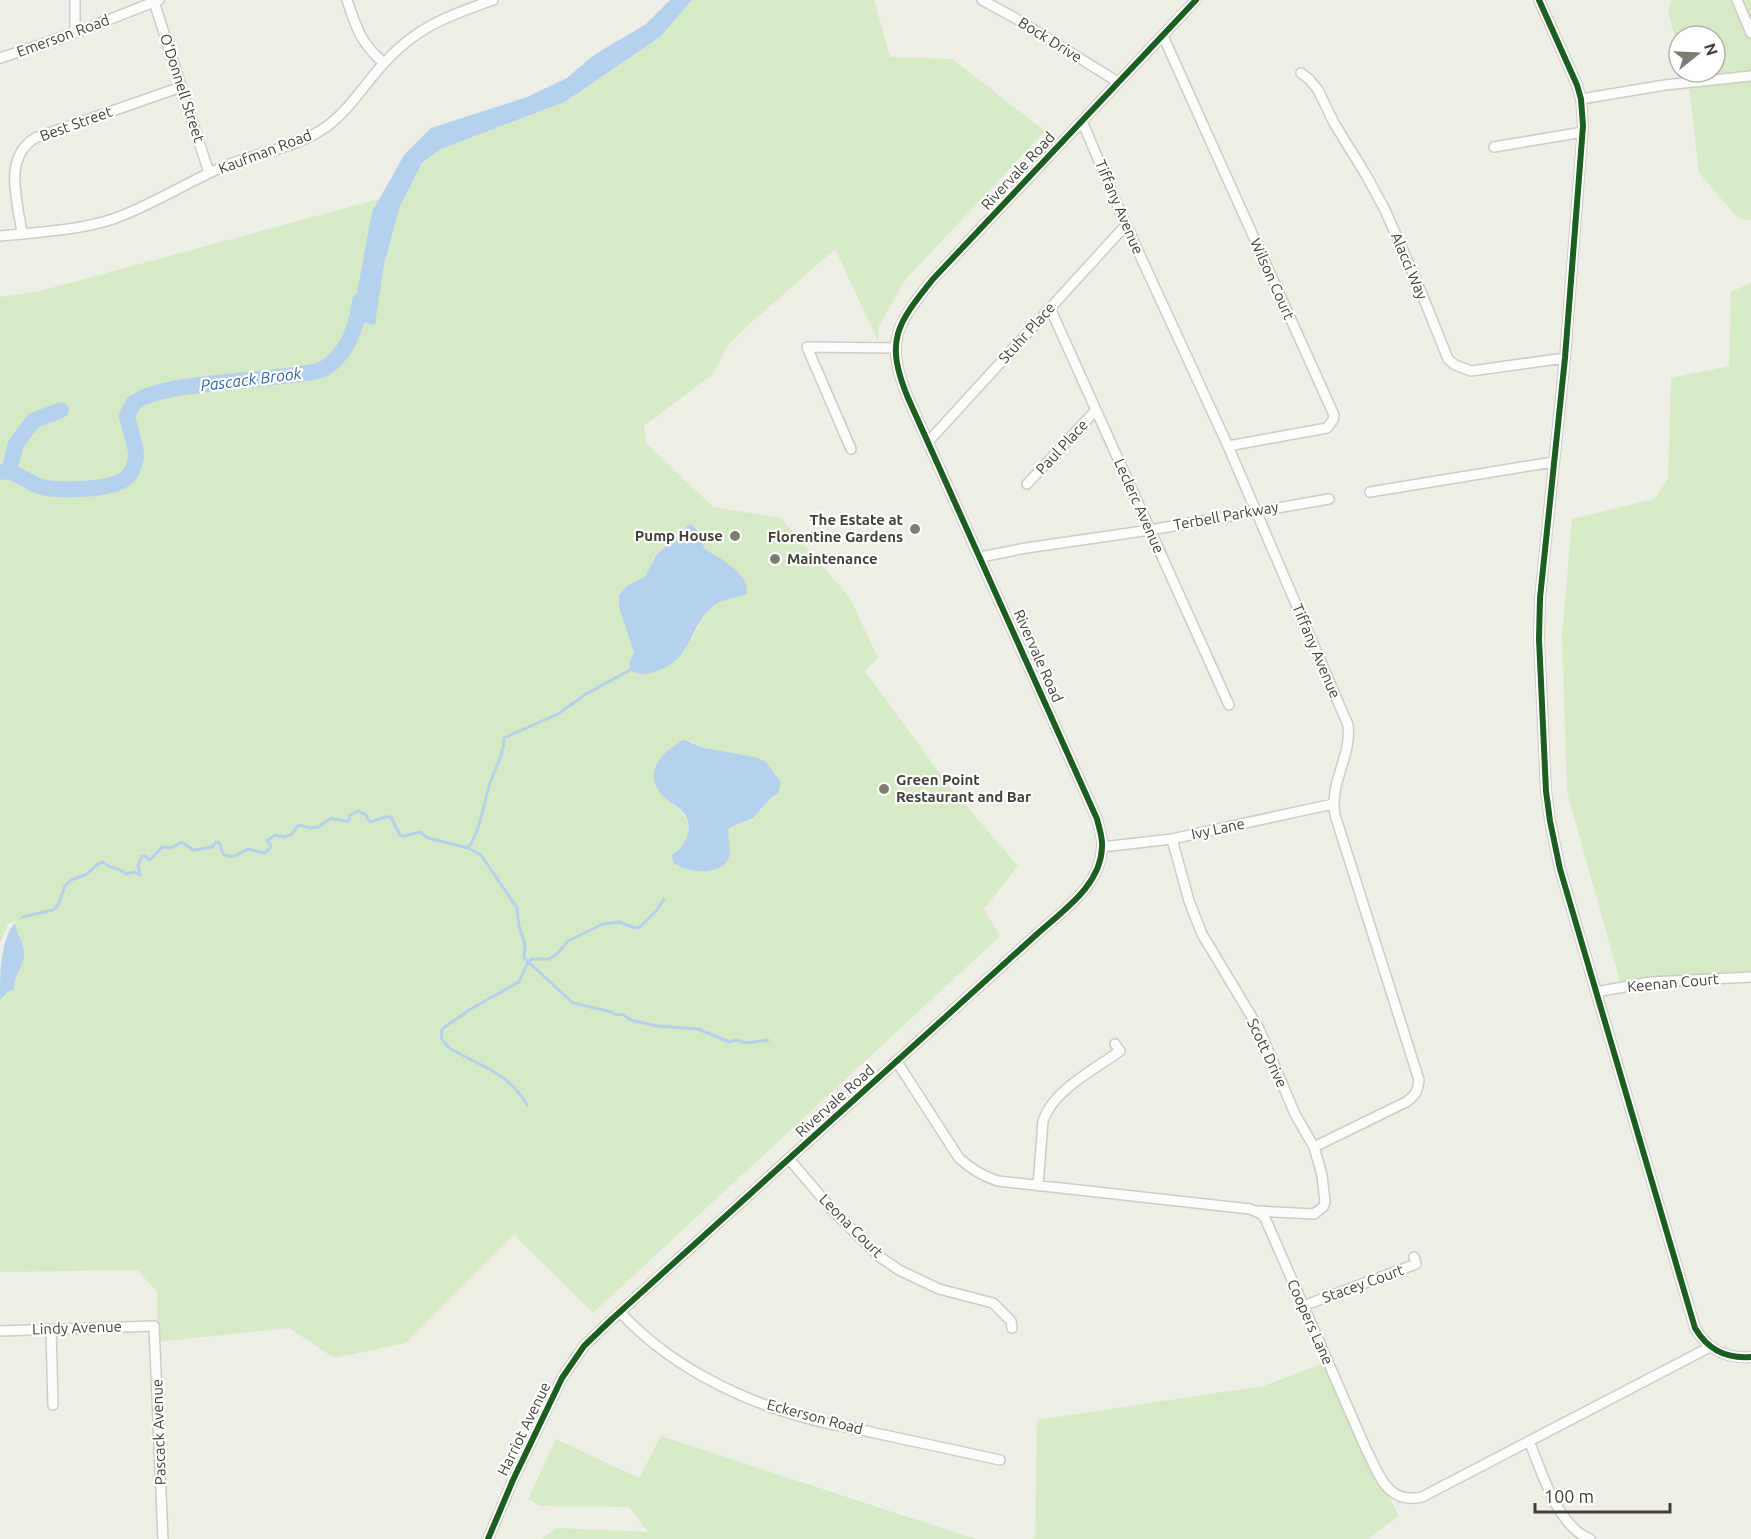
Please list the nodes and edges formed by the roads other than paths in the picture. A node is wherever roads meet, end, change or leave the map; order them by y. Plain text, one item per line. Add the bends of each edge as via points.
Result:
1 (75, 0) edge
2 (347, 0) edge
3 (494, 0) edge
4 (982, 0) edge
5 (1196, 0) edge
6 (1539, 0) edge
7 (1737, 0) edge
8 (157, 1) edge
9 (75, 33) junction
10 (1751, 33) edge
11 (1163, 36) junction
12 (0, 58) edge
13 (384, 63) junction
14 (1301, 73) dead end
15 (1751, 76) edge
16 (1118, 82) junction
17 (182, 87) junction
18 (1581, 99) junction
19 (1082, 121) junction
20 (1583, 132) junction
21 (1494, 147) dead end
22 (209, 173) junction
23 (1126, 225) junction
24 (22, 234) junction
25 (0, 236) edge
26 (1050, 308) junction
27 (894, 348) junction
28 (1565, 358) junction
29 (1096, 410) junction
30 (928, 442) junction
31 (1228, 446) junction
32 (851, 449) dead end
33 (1553, 462) junction
34 (1028, 484) dead end
35 (1370, 492) dead end
36 (1329, 499) dead end
37 (1255, 511) junction
38 (1150, 530) junction
39 (981, 557) junction
40 (1229, 705) dead end
41 (1333, 804) junction
42 (1172, 839) junction
43 (1102, 847) junction
44 (1751, 977) edge
45 (1596, 992) junction
46 (1115, 1044) dead end
47 (897, 1062) junction
48 (1314, 1147) junction
49 (789, 1159) junction
50 (1038, 1186) junction
51 (1256, 1211) junction
52 (1414, 1257) dead end
53 (674, 1263) joint
54 (1303, 1306) junction
55 (620, 1312) junction
56 (154, 1326) joint
57 (1012, 1328) dead end
58 (51, 1329) junction
59 (0, 1331) edge
60 (1710, 1347) junction
61 (1751, 1357) edge
62 (53, 1406) dead end
63 (1528, 1441) junction
64 (1000, 1460) dead end
65 (163, 1539) edge
66 (488, 1539) edge
67 (1590, 1539) edge

1 - 9 street
2 - 13 street via 360,37
3 - 13 street, Kaufman Road via 429,26
4 - 16 street, Bock Drive
5 - 11 street, Rivervale Road
6 - 18 street
7 - 10 street
8 - 9 street, Emerson Road
8 - 17 street, O'Donnell Street
9 - 12 street, Emerson Road
11 - 16 street, Rivervale Road
11 - 31 street, Wilson Court via 1334,415 1327,428
13 - 22 street, Kaufman Road via 326,127
14 - 28 street, Alacci Way via 1318,90 1385,210 1448,359 1471,371
15 - 18 street
16 - 19 street, Rivervale Road
17 - 22 street, O'Donnell Street
17 - 24 street, Best Street via 27,143 17,157 14,173
18 - 20 street
19 - 23 street, Tiffany Avenue
19 - 27 street, Rivervale Road via 933,279 902,320
20 - 21 street
20 - 28 street
22 - 24 street, Kaufman Road via 113,218 71,229
23 - 26 street, Stuhr Place
23 - 31 street, Tiffany Avenue
24 - 25 street, Kaufman Road
26 - 29 street, Leclerc Avenue
26 - 30 street, Stuhr Place
27 - 30 street, Rivervale Road via 901,383
27 - 32 street via 807,347
28 - 33 street
29 - 34 street, Paul Place
29 - 38 street, Leclerc Avenue
30 - 39 street, Rivervale Road
31 - 37 street, Tiffany Avenue
33 - 35 street
33 - 45 street via 1540,598 1538,669 1546,791 1556,851
36 - 37 street, Terbell Parkway
37 - 38 street, Terbell Parkway
37 - 41 street, Tiffany Avenue via 1348,725
38 - 39 street, Terbell Parkway
38 - 40 street, Leclerc Avenue
39 - 43 street, Rivervale Road via 1093,808
41 - 42 street, Ivy Lane
41 - 48 street, Tiffany Avenue via 1419,1080 1411,1098
42 - 43 street, Ivy Lane
42 - 48 street, Scott Drive via 1198,926 1259,1029 1295,1114
43 - 47 street, Rivervale Road via 1097,870 1087,888
44 - 45 street, Keenan Court via 1651,982
45 - 60 street via 1695,1328
46 - 50 street via 1120,1051 1059,1095 1046,1111
47 - 49 street, Rivervale Road
47 - 50 street via 952,1149 968,1167 998,1181
48 - 51 street, Scott Drive via 1322,1174 1323,1208 1314,1214
49 - 53 street, Rivervale Road
49 - 57 street, Leona Court via 880,1257 939,1289 993,1303 1011,1321
50 - 51 street
51 - 54 street, Coopers Lane via 1265,1218
52 - 54 street, Stacey Court via 1416,1264
53 - 55 street, Harriot Avenue
54 - 63 street, Coopers Lane via 1366,1449 1391,1492 1406,1498 1422,1497
55 - 64 street, Eckerson Road via 640,1333 689,1368 772,1408
55 - 66 street, Harriot Avenue via 584,1346 562,1378
56 - 58 street, Lindy Avenue
56 - 65 street, Pascack Avenue
58 - 59 street, Lindy Avenue
58 - 62 street
60 - 61 street via 1727,1356
60 - 63 street, Coopers Lane
63 - 67 street via 1561,1513 1576,1531

